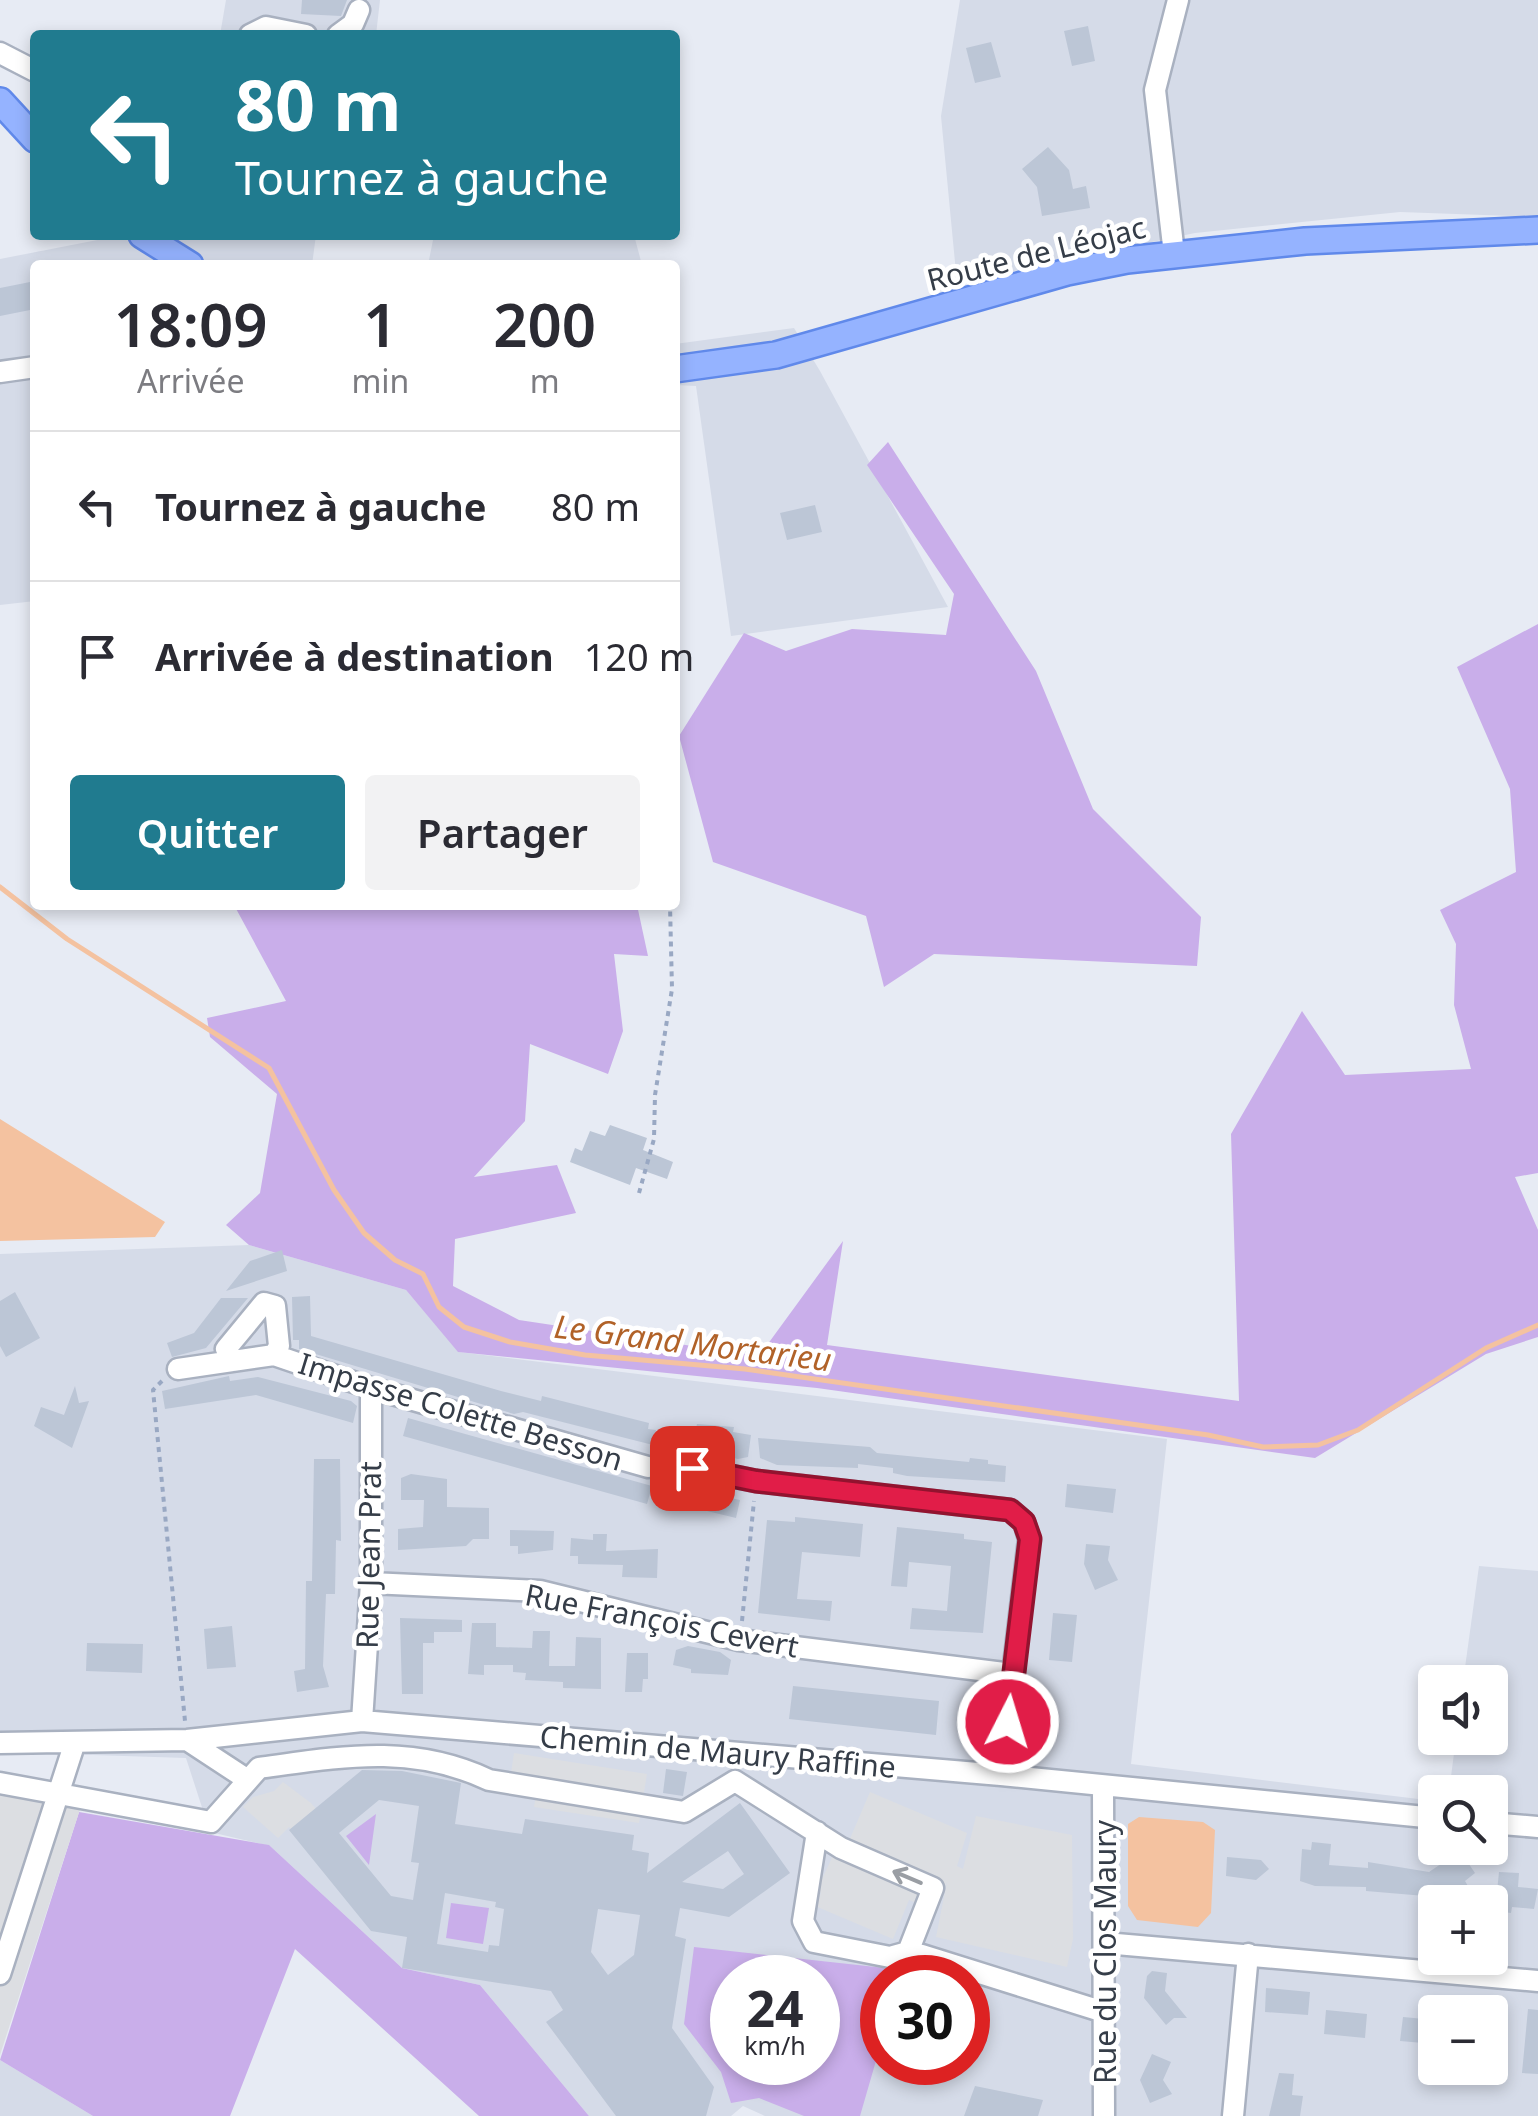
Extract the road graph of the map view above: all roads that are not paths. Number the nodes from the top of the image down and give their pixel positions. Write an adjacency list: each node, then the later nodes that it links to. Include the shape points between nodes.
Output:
1 (1178, 0): 10 (street, via 1156,90)
2 (359, 10): 3 (street)
3 (345, 30)
4 (0, 53): 5 (street)
5 (30, 68)
6 (0, 101): 7 (main road)
7 (30, 134)
8 (1538, 230): 10 (main road, Route de Léojac)
9 (150, 240): 11 (main road)
10 (1174, 254): 13 (main road, Route de Léojac, via 1067,272 776,356)
11 (182, 260)
12 (30, 368): 14 (street)
13 (680, 368)
14 (0, 372)
15 (274, 1355): 16 (street, Impasse Colette Besson); 16 (street, Impasse Colette Besson, via 274,1306 264,1304 226,1349); 18 (street, Impasse Colette Besson)
16 (233, 1361): 17 (street, Impasse Colette Besson)
17 (178, 1369)
18 (371, 1388): 19 (street, Impasse Colette Besson); 21 (street, Rue Jean Prat)
19 (648, 1467)
20 (692, 1468): 22 (street, via 1010,1510 1030,1539)
21 (370, 1583): 22 (street, Rue François Cevert, via 540,1591 740,1640); 23 (street, Rue Jean Prat)
22 (1012, 1674): 27 (street)
23 (362, 1721): 24 (street, Chemin de Maury Raffine); 27 (street, Chemin de Maury Raffine)
24 (187, 1740): 25 (street, Chemin de Maury Raffine); 28 (street)
25 (75, 1742): 26 (street, Chemin de Maury Raffine); 31 (street)
26 (0, 1743)
27 (1002, 1775): 30 (street, Chemin de Maury Raffine)
28 (248, 1780): 31 (street, via 211,1822); 35 (street, via 258,1768 375,1752 459,1766 489,1780 684,1812 735,1780)
29 (0, 1783): 31 (street)
30 (1104, 1788): 32 (street, Chemin de Maury Raffine); 36 (street, Rue du Clos Maury)
31 (58, 1792): 39 (street)
32 (1418, 1816)
33 (1508, 1824): 34 (street)
34 (1538, 1827)
35 (817, 1832): 37 (street, one-way to 35, via 933,1888); 37 (street, via 803,1921 814,1942 890,1957)
36 (1104, 1943): 38 (street); 41 (street, Rue du Clos Maury)
37 (908, 1952): 41 (street)
38 (1248, 1954): 40 (street); 43 (street)
39 (0, 1974)
40 (1538, 1981)
41 (1104, 2012): 42 (street, Rue du Clos Maury)
42 (1104, 2116)
43 (1233, 2116)

